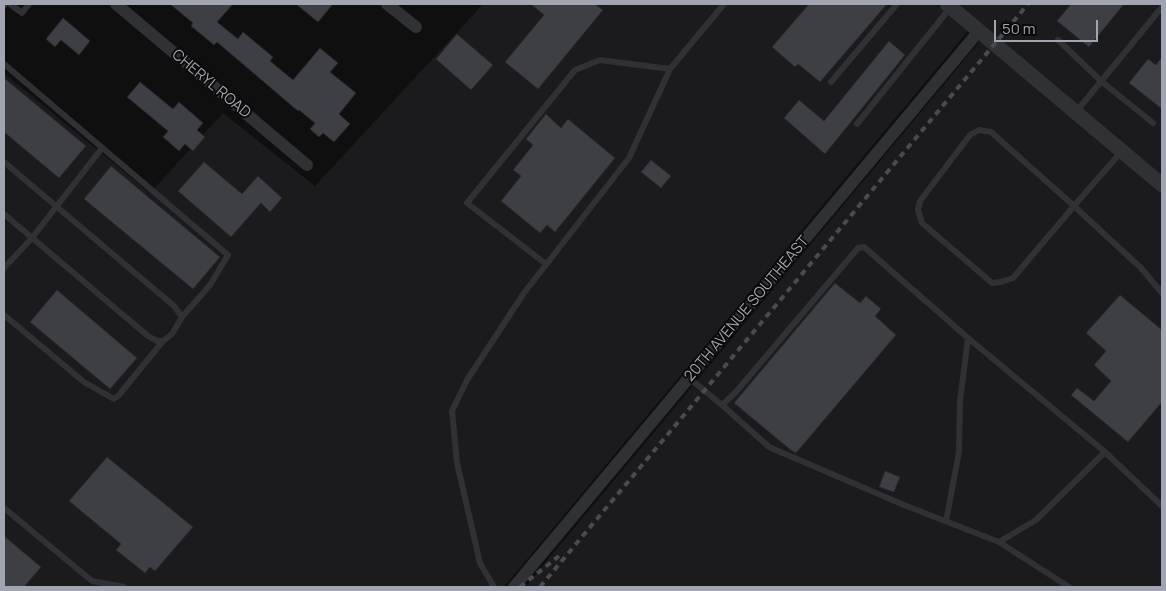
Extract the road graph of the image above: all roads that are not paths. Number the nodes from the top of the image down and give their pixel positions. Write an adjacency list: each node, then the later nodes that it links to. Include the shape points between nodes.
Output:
1 (10, 4): 2 (lane, via 22,13)
2 (29, 4)
3 (116, 4): 22 (street, CHERYL ROAD)
4 (387, 4): 9 (street)
5 (724, 4): 13 (lane)
6 (897, 4): 15 (lane)
7 (949, 5): 10 (street); 18 (lane)
8 (1162, 7): 14 (lane)
9 (416, 28)
10 (979, 31): 16 (street); 35 (street, 20TH AVENUE SOUTHEAST)
11 (1058, 40): 14 (lane)
12 (4, 64): 19 (lane)
13 (670, 69): 28 (lane, via 629,158); 28 (lane, via 600,60 575,70 468,203)
14 (1101, 81): 16 (lane); 17 (lane)
15 (831, 82)
16 (1076, 112): 20 (street)
17 (1153, 123)
18 (857, 124)
19 (102, 148): 25 (lane); 32 (lane, via 228,255 210,285)
20 (1122, 151): 23 (street); 24 (lane)
21 (4, 162): 25 (lane)
22 (307, 165)
23 (1161, 183)
24 (1074, 206): 24 (lane, via 991,132 979,130 970,135 920,201 918,210 922,223 992,283 1013,278); 30 (lane, via 1141,268)
25 (56, 207): 27 (lane); 32 (lane, via 174,306)
26 (4, 214): 27 (lane)
27 (32, 238): 29 (lane); 34 (lane, via 148,336)
28 (546, 264): 43 (lane, via 467,380 452,411 457,463 480,563)
29 (4, 268)
30 (1162, 293)
31 (4, 315): 34 (lane, via 84,382 114,399)
32 (182, 317): 34 (lane, via 172,334)
33 (968, 338): 36 (lane, via 864,247 858,248); 37 (lane); 40 (lane, via 960,401 959,452)
34 (163, 341)
35 (689, 378): 36 (lane); 44 (street, 20TH AVENUE SOUTHEAST)
36 (722, 405): 40 (lane, via 769,447)
37 (1105, 452): 38 (lane); 41 (lane, via 1036,520)
38 (1162, 506)
39 (4, 508): 42 (lane, via 92,581)
40 (946, 521): 41 (lane)
41 (999, 542): 45 (lane)
42 (124, 587)
43 (494, 587)
44 (514, 587)
45 (1069, 587)

